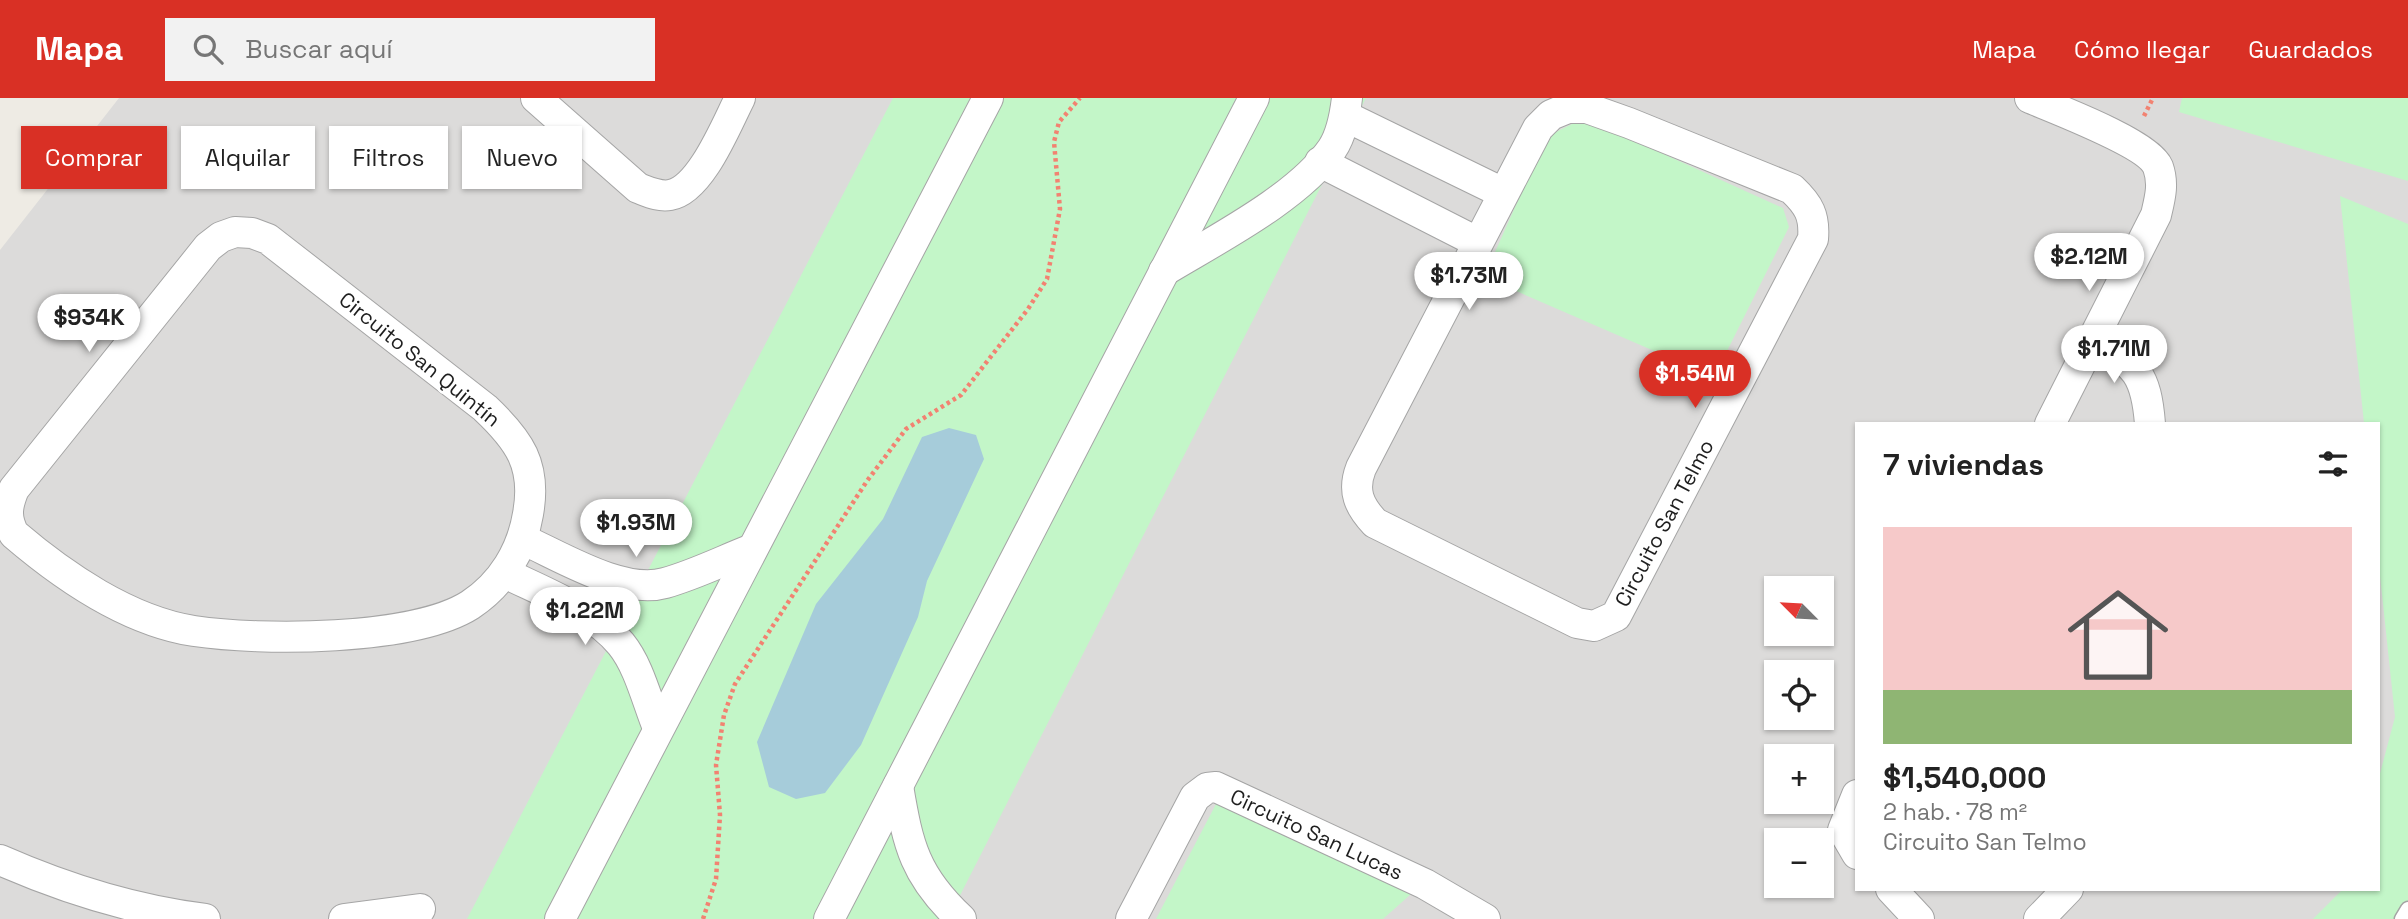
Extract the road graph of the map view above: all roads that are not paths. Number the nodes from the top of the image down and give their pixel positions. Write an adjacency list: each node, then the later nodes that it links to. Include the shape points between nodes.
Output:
1 (536, 98): 2 (street, via 638,188 674,195 702,170)
2 (740, 98)
3 (988, 98): 15 (street)
4 (1254, 98): 10 (street)
5 (2030, 98): 11 (street, via 2121,139 2157,164 2162,187 2156,215)
6 (1346, 107): 7 (street, via 1332,149); 8 (street)
7 (1320, 162): 9 (street); 10 (street, via 1246,223)
8 (1503, 193): 9 (street, Circuito San Telmo); 9 (street, Circuito San Telmo, via 1538,128 1551,115 1568,108 1587,108 1791,190 1807,202 1814,220 1814,239 1616,616 1606,623 1577,622 1375,523 1357,496 1361,468)
9 (1476, 242)
10 (1164, 271): 18 (street)
11 (2095, 339): 12 (street); 13 (street, via 2132,365 2148,397)
12 (2051, 422)
13 (2150, 422)
14 (524, 540): 15 (street, via 612,579 637,585 663,584); 16 (street, Circuito San Quintín); 16 (street, Circuito San Quintín, via 531,498 527,466 515,436 268,239 252,233 235,232 208,247 14,489 7,507 7,522 14,534 89,588 140,615 192,631 334,636 421,623 469,605)
15 (750, 550): 17 (street)
16 (505, 573): 17 (street, via 567,604 621,644)
17 (658, 728): 28 (street)
18 (898, 786): 29 (street); 30 (street, via 908,844 934,894)
19 (1855, 800): 20 (street, via 1843,830)
20 (1855, 851)
21 (0, 860): 26 (street, via 58,885 157,913)
22 (1893, 891): 33 (street)
23 (2066, 891): 34 (street)
24 (420, 909): 27 (street)
25 (2408, 909): 35 (lane)
26 (205, 919)
27 (344, 919)
28 (559, 919)
29 (829, 919)
30 (961, 919)
31 (1130, 919): 32 (street, Circuito San Lucas, via 1195,797 1216,788 1425,884)
32 (1485, 919)
33 (1919, 919)
34 (2039, 919)
35 (2402, 919)

